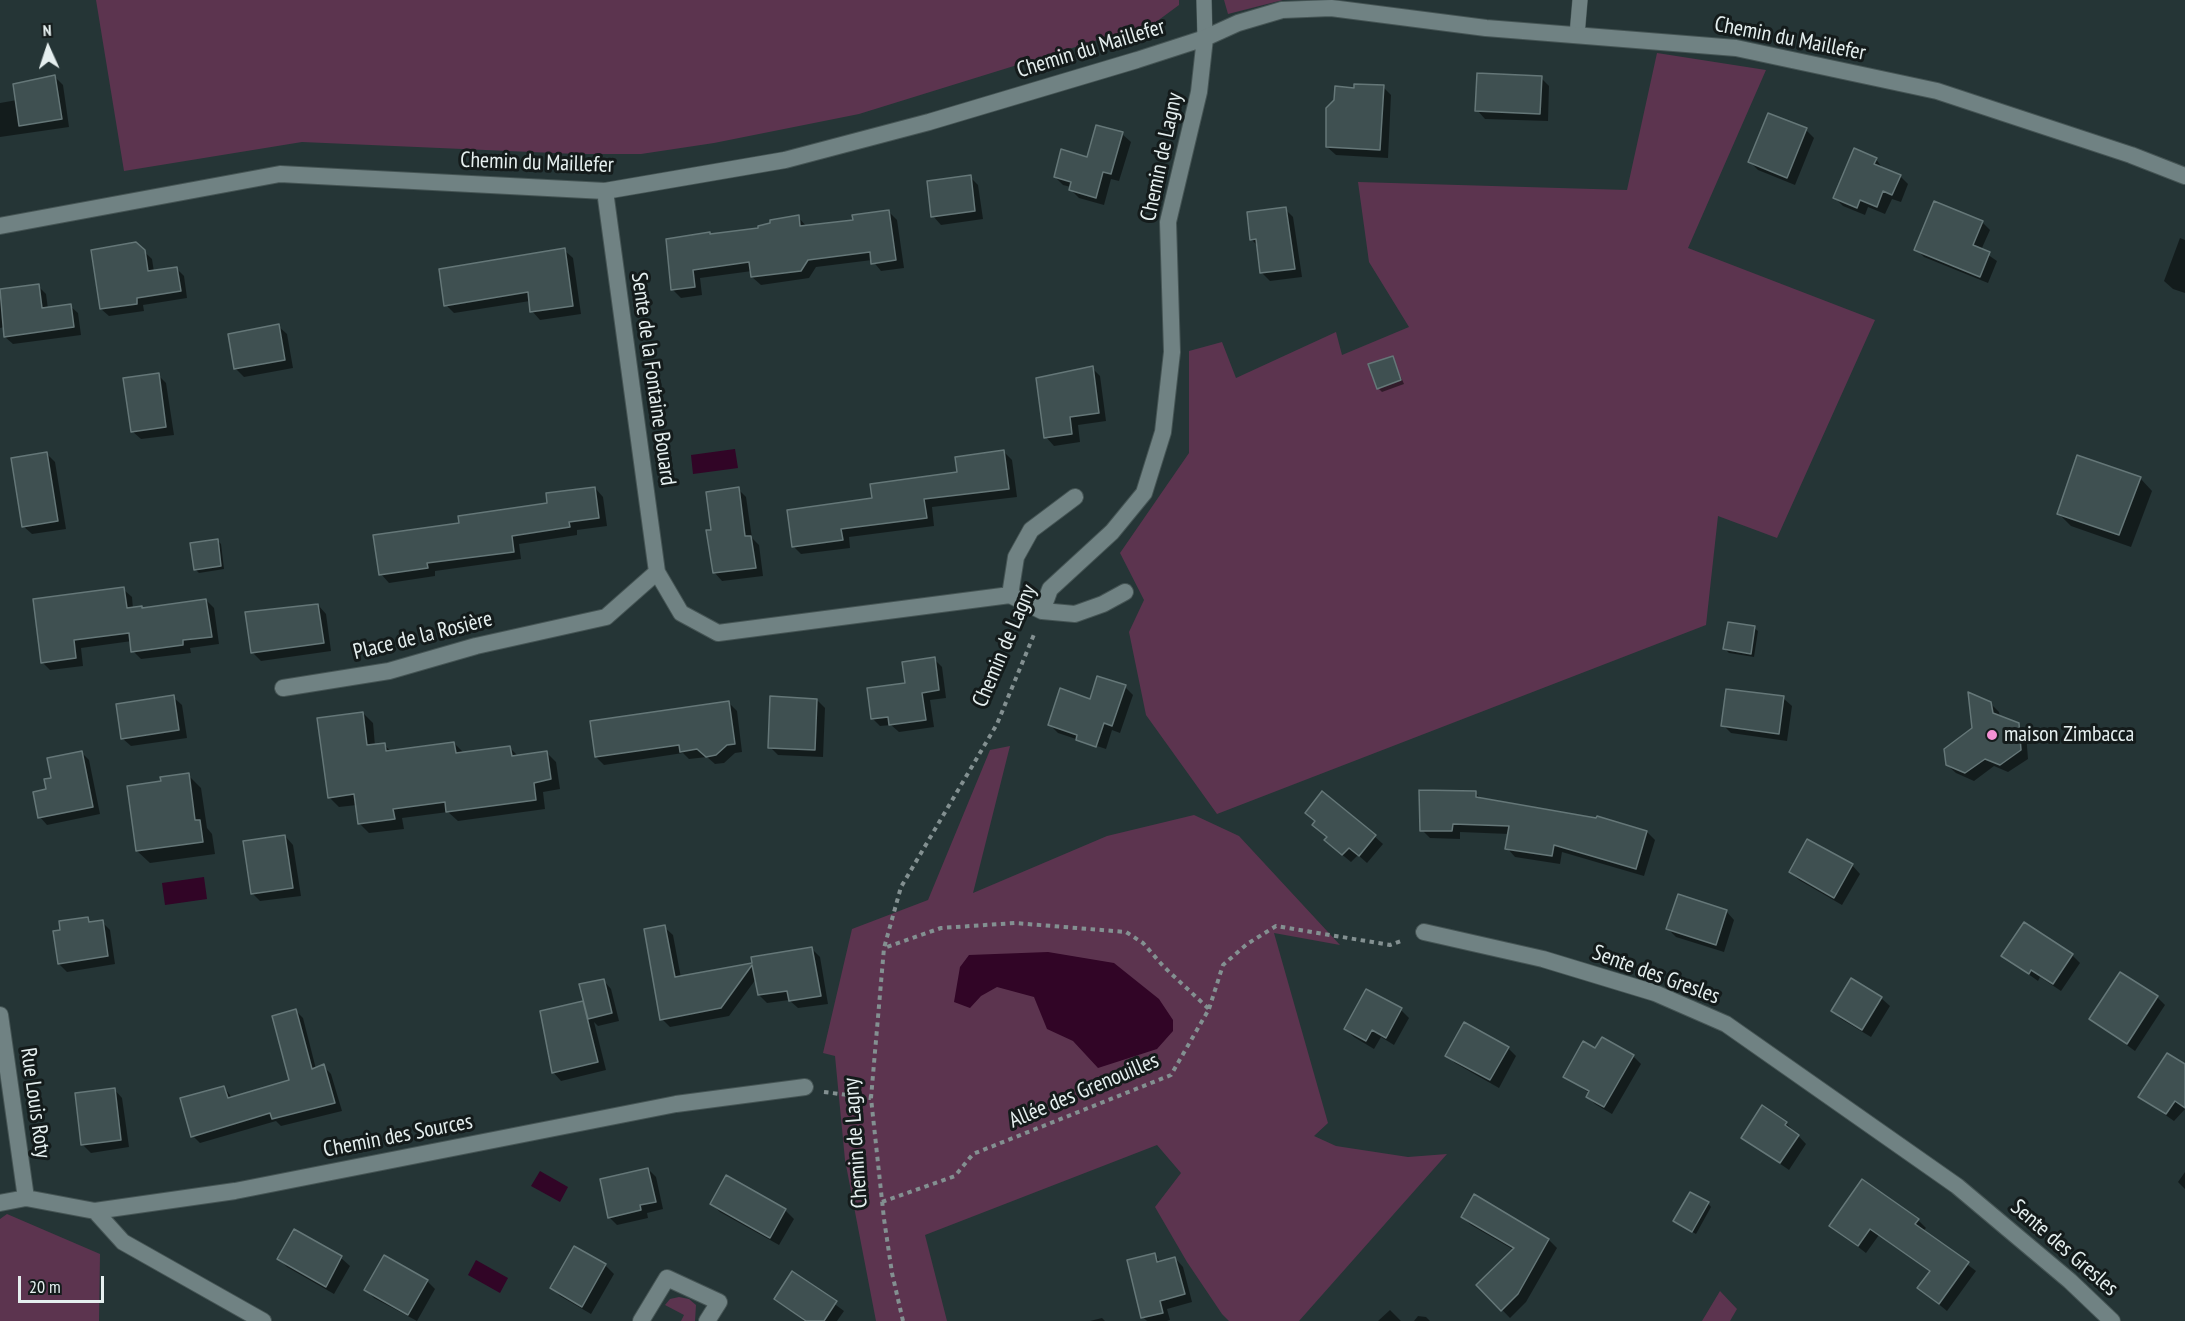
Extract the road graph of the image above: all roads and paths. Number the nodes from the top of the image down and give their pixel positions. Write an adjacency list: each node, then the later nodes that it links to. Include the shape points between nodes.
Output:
1 (1204, 0): 4 (lane, Chemin de Lagny)
2 (1580, 0): 3 (lane)
3 (1577, 35): 4 (street, Chemin du Maillefer, via 1331,8 1282,10); 5 (street, Chemin du Maillefer, via 1736,48 1937,92)
4 (1205, 38): 6 (street, Chemin du Maillefer, via 929,122 785,159); 12 (street, Chemin de Lagny, via 1199,92 1168,222 1172,352 1163,432 1144,493 1112,532 1050,589)
5 (2185, 176)
6 (605, 191): 7 (street, Chemin du Maillefer, via 280,174); 9 (street, Sente de la Fontaine Bouard)
7 (0, 226)
8 (1075, 497): 11 (street, via 1031,530 1016,557)
9 (657, 572): 11 (street, Sente de la Fontaine Bouard, via 681,613 718,633); 13 (street, Place de la Rosière, via 606,617 476,646 389,671)
10 (1125, 592): 12 (street, via 1076,614)
11 (1010, 595): 12 (street)
12 (1042, 611): 15 (path, Chemin de Lagny, via 997,724 901,887)
13 (283, 688)
14 (1424, 932): 16 (path, via 1390,945 1276,926 1246,944 1223,965); 28 (street, Sente des Gresles, via 1543,959 1643,990 1726,1024 1957,1186)
15 (884, 948): 16 (path, via 941,928 1015,923 1126,932 1143,943); 19 (path, Chemin de Lagny)
16 (1209, 1010): 21 (path, Allée des Grenouilles, via 1171,1075 973,1154 955,1176)
17 (0, 1015): 20 (street, Rue Louis Roty)
18 (805, 1087): 19 (path, via 840,1096); 23 (street, Chemin des Sources, via 675,1104 235,1191)
19 (871, 1098): 21 (path, Chemin de Lagny)
20 (26, 1198): 22 (street, Chemin des Sources); 23 (street, Chemin des Sources)
21 (882, 1202): 27 (path, Chemin de Lagny)
22 (0, 1203)
23 (95, 1211): 24 (street, via 123,1242)
24 (263, 1321)
25 (641, 1321): 26 (street, via 667,1278 718,1302)
26 (707, 1321)
27 (903, 1321)
28 (2112, 1321)

